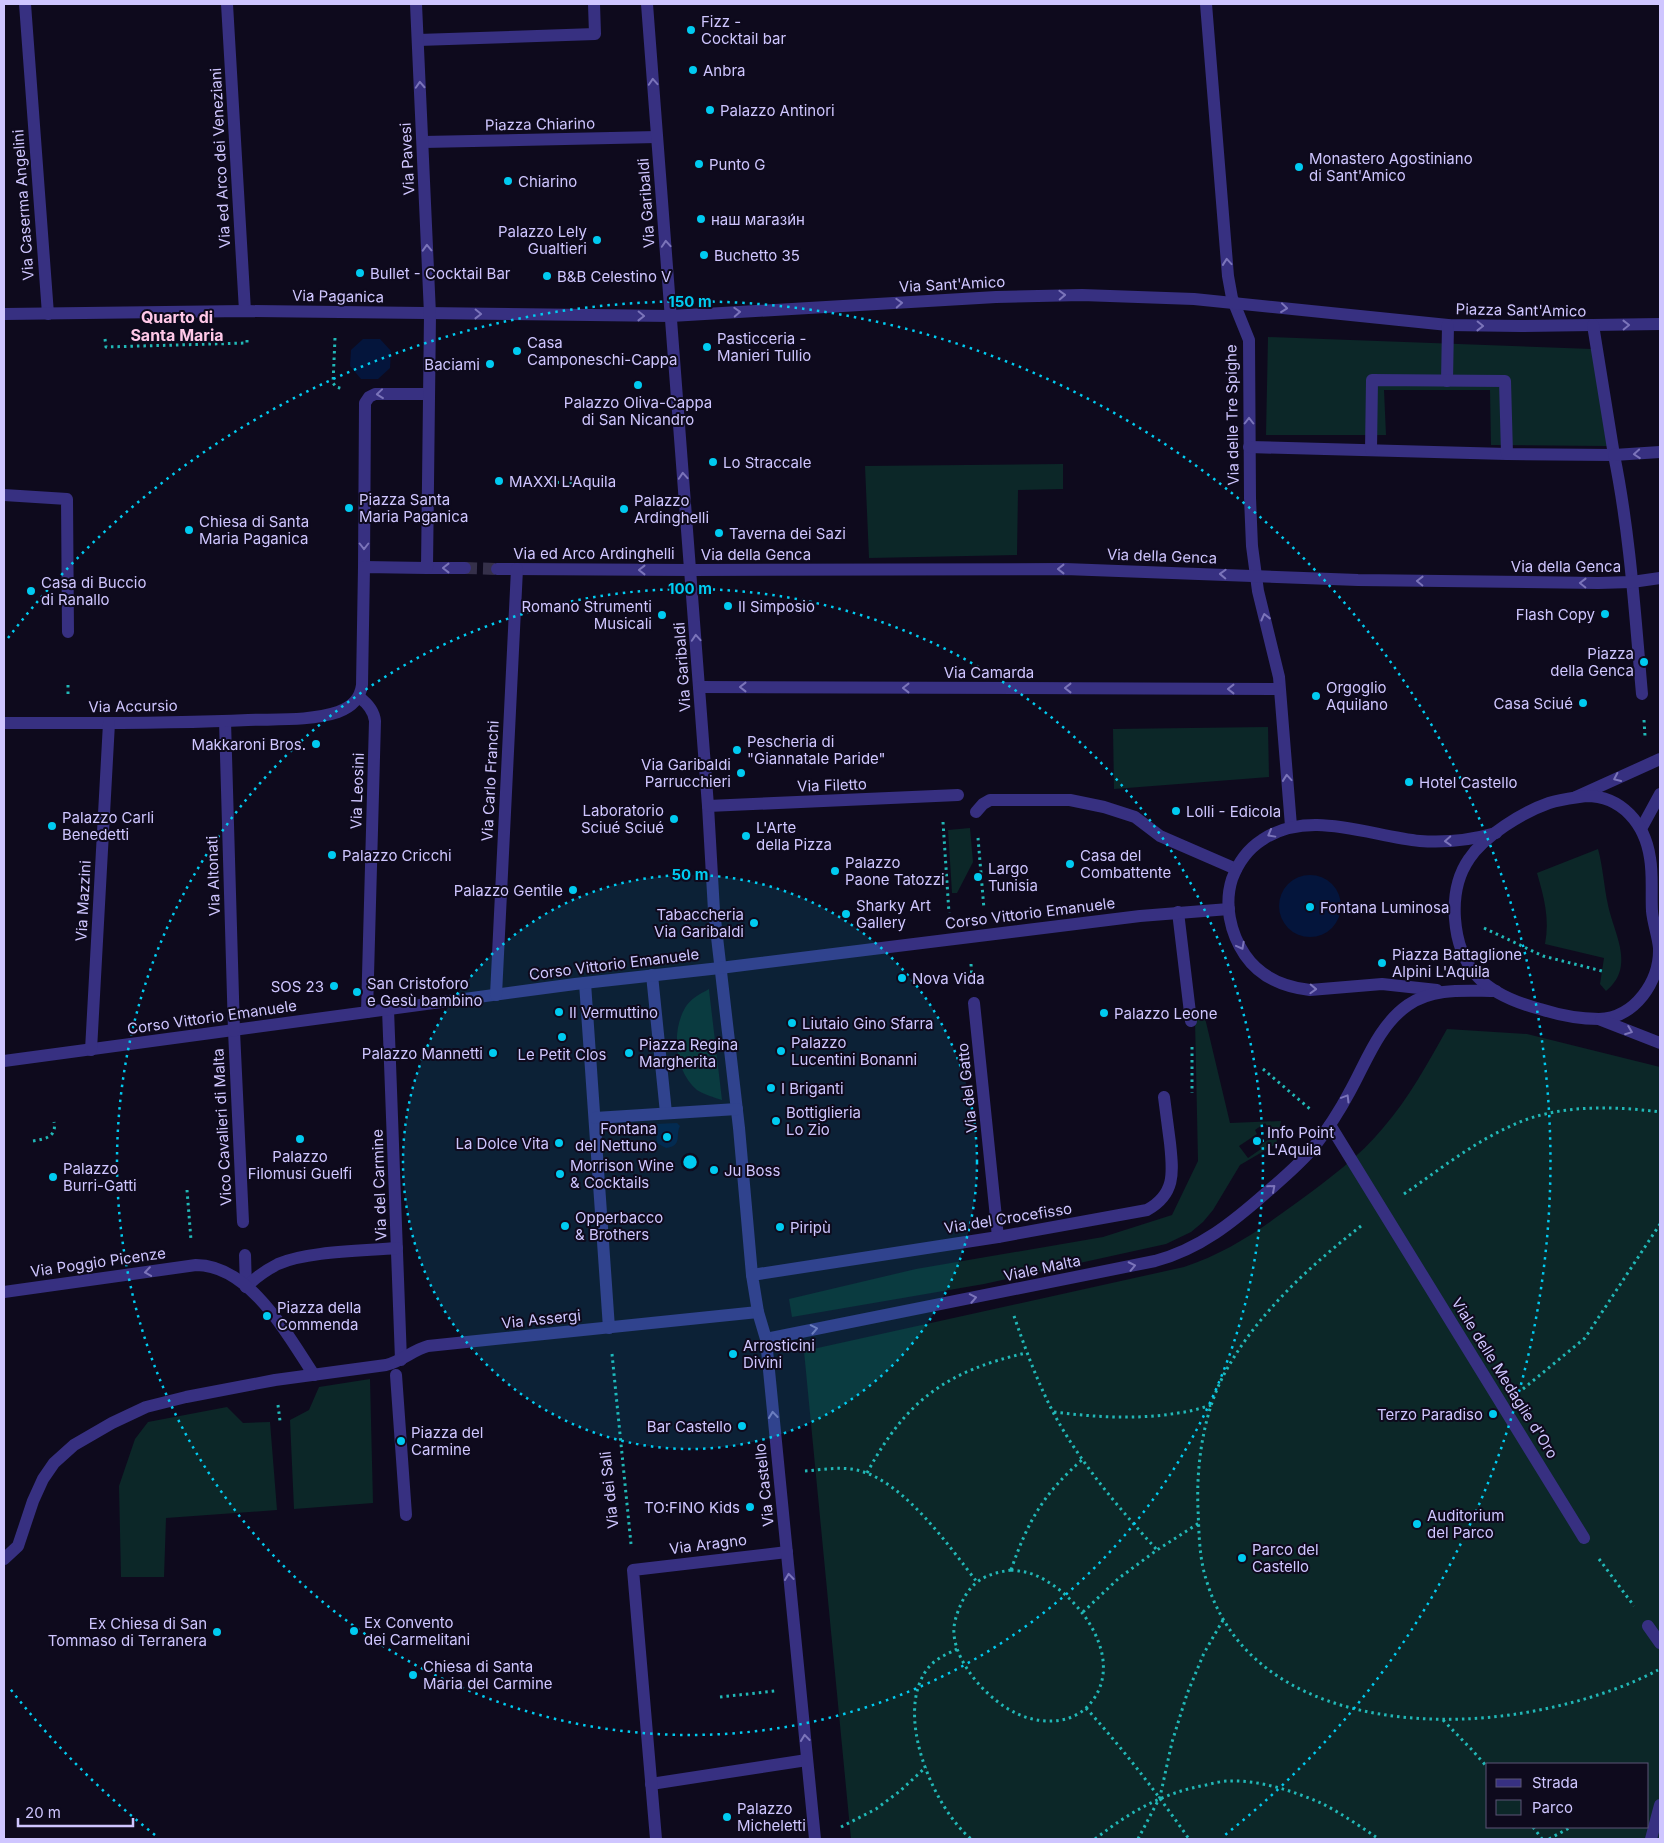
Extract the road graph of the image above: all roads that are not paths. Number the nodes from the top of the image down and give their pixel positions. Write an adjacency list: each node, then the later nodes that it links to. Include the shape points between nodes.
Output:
1 (25, 4): 13 (street, Via Caserma Angelini)
2 (227, 4): 11 (street, Via ed Arco dei Veneziani)
3 (416, 4): 7 (street, Via Pavesi)
4 (594, 4): 7 (street, via 595,34)
5 (648, 4): 8 (street, Via Garibaldi, one-way to 5)
6 (1206, 4): 10 (street, Via delle Tre Spighe, one-way to 6, via 1228,276)
7 (418, 40): 9 (street, Via Pavesi, one-way to 7)
8 (657, 137): 9 (street, Piazza Chiarino); 15 (street, Via Garibaldi, one-way to 8)
9 (422, 142): 14 (street, Via Pavesi, one-way to 9)
10 (1235, 304): 15 (street, Via Sant'Amico, one-way to 10, via 1082,295 1177,298); 17 (street, Piazza Sant'Amico, one-way to 17); 21 (street, Via delle Tre Spighe, one-way to 10, via 1249,340)
11 (245, 311): 13 (street, Via Paganica); 14 (street, Via Paganica)
12 (4, 314): 13 (street, Via Paganica)
13 (48, 314)
14 (430, 314): 15 (street, Via Paganica, one-way to 15); 20 (street)
15 (671, 316): 32 (street, Via Garibaldi, one-way to 15)
16 (1660, 324): 18 (street, one-way to 16)
17 (1448, 325): 18 (street, Piazza Sant'Amico, one-way to 18); 19 (street)
18 (1593, 325): 25 (street, Piazza Sant'Amico)
19 (1447, 381): 22 (street, via 1372,380); 24 (street, via 1505,381)
20 (429, 394): 27 (street, one-way to 27, via 375,394 369,397 365,406); 28 (street)
21 (1249, 447): 22 (street); 33 (street, Via delle Tre Spighe, via 1251,532)
22 (1371, 450): 24 (street)
23 (1660, 452): 25 (street, one-way to 25)
24 (1507, 454): 25 (street)
25 (1614, 455): 35 (street, Piazza Sant'Amico)
26 (4, 495): 36 (street, via 67,499)
27 (364, 567): 28 (street); 40 (street, via 362,685)
28 (427, 568): 29 (street, one-way to 28)
29 (465, 568)
30 (497, 569): 31 (street, Via ed Arco Ardinghelli)
31 (516, 569): 32 (street, Via ed Arco Ardinghelli, one-way to 31); 64 (street, Via Carlo Franchi)
32 (691, 570): 33 (street, Via della Genca, one-way to 32, via 1065,569); 37 (street, Via Garibaldi, one-way to 32)
33 (1256, 575): 35 (street, Via della Genca, one-way to 33, via 1358,580); 38 (street, Via delle Tre Spighe, one-way to 33)
34 (1660, 578): 35 (street)
35 (1632, 582): 39 (street)
36 (68, 632)
37 (699, 687): 38 (street, Via Camarda, one-way to 37); 48 (street, Via Garibaldi)
38 (1279, 689): 50 (street, Via delle Tre Spighe, one-way to 38)
39 (1642, 694)
40 (359, 697): 41 (street, Via Accursio, via 348,707 331,714); 67 (street, Via Leosini, via 375,715)
41 (225, 721): 43 (street, Via Accursio); 70 (street, Via Altonati)
42 (4, 723): 43 (street, Via Accursio)
43 (109, 723): 72 (street, Via Mazzini)
44 (1660, 759): 47 (street, one-way to 47)
45 (1660, 794): 51 (street)
46 (958, 795): 48 (street, Via Filetto)
47 (1574, 798): 51 (street, via 1596,796 1616,803); 52 (street, via 1538,807)
48 (708, 806): 59 (street, Via Garibaldi)
49 (976, 812): 54 (street, via 990,800 1080,801 1138,818 1163,838)
50 (1291, 826): 52 (street, one-way to 50, via 1468,840 1433,842 1333,826); 54 (street, one-way to 54, via 1260,841)
51 (1641, 829): 53 (street)
52 (1496, 833): 63 (street, via 1482,843 1468,860 1458,885 1455,914 1464,956 1478,977)
53 (1656, 861): 56 (street)
54 (1236, 869): 55 (street)
55 (1228, 909): 57 (street, Corso Vittorio Emanuele); 62 (street, one-way to 62, via 1233,929 1250,961 1267,976 1287,986 1320,990 1382,984)
56 (1656, 909): 58 (street)
57 (1178, 912): 59 (street, Corso Vittorio Emanuele); 69 (street)
58 (1659, 957): 68 (street, via 1655,974 1636,1003 1614,1017)
59 (720, 968): 60 (street, Corso Vittorio Emanuele); 75 (street)
60 (652, 975): 61 (street, Corso Vittorio Emanuele); 76 (street)
61 (585, 983): 64 (street, Corso Vittorio Emanuele); 77 (street)
62 (1444, 991): 63 (street); 78 (street, one-way to 62, via 1390,1022 1416,1000)
63 (1496, 991): 68 (street, via 1522,1004 1554,1014)
64 (496, 994): 66 (street, Corso Vittorio Emanuele)
65 (974, 1004): 80 (street, Via del Gatto)
66 (388, 1009): 67 (street, Corso Vittorio Emanuele); 81 (street, Via del Carmine)
67 (367, 1012): 70 (street, Corso Vittorio Emanuele)
68 (1598, 1019): 71 (street, one-way to 71)
69 (1191, 1021)
70 (234, 1030): 72 (street, Corso Vittorio Emanuele); 79 (street, Vico Cavalieri di Malta)
71 (1660, 1043)
72 (91, 1050): 73 (street, Corso Vittorio Emanuele)
73 (4, 1062)
74 (1164, 1097): 80 (street, Via del Crocefisso, via 1172,1172 1168,1190 1154,1206 1138,1213)
75 (737, 1109): 76 (street); 83 (street, Via Castello)
76 (666, 1114): 77 (street)
77 (595, 1118): 87 (street)
78 (1330, 1125): 88 (street, Viale Malta, one-way to 78, via 1155,1261 1188,1250 1242,1214 1296,1166); 93 (street, Viale delle Medaglie d'Oro)
79 (243, 1222)
80 (998, 1237): 83 (street, Via del Crocefisso)
81 (397, 1248): 84 (street, via 291,1259 268,1269); 89 (street, Via del Carmine)
82 (245, 1255): 84 (street)
83 (752, 1275): 86 (street, Via Castello)
84 (246, 1287): 85 (street, Via Poggio Picenze, one-way to 85, via 218,1269 196,1265); 90 (street, via 268,1308)
85 (4, 1292)
86 (758, 1312): 87 (street, Via Assergi); 88 (street, Via Castello)
87 (609, 1328): 89 (street, Via Assergi, via 428,1346)
88 (766, 1338): 94 (street, Via Castello, one-way to 88)
89 (401, 1360): 90 (street, Via Assergi)
90 (314, 1375): 95 (street, via 216,1391 146,1407 74,1445 61,1455 44,1478 18,1546)
91 (396, 1375): 92 (street)
92 (406, 1515)
93 (1584, 1538)
94 (787, 1552): 98 (street, Via Castello, one-way to 94); 99 (street, Via Aragno, via 633,1570)
95 (4, 1559)
96 (1648, 1626): 97 (street)
97 (1660, 1643)
98 (808, 1760): 99 (street); 102 (street, Via Castello)
99 (651, 1784): 101 (street)
100 (1660, 1805): 103 (street)
101 (656, 1839)
102 (816, 1839)
103 (1651, 1839)

